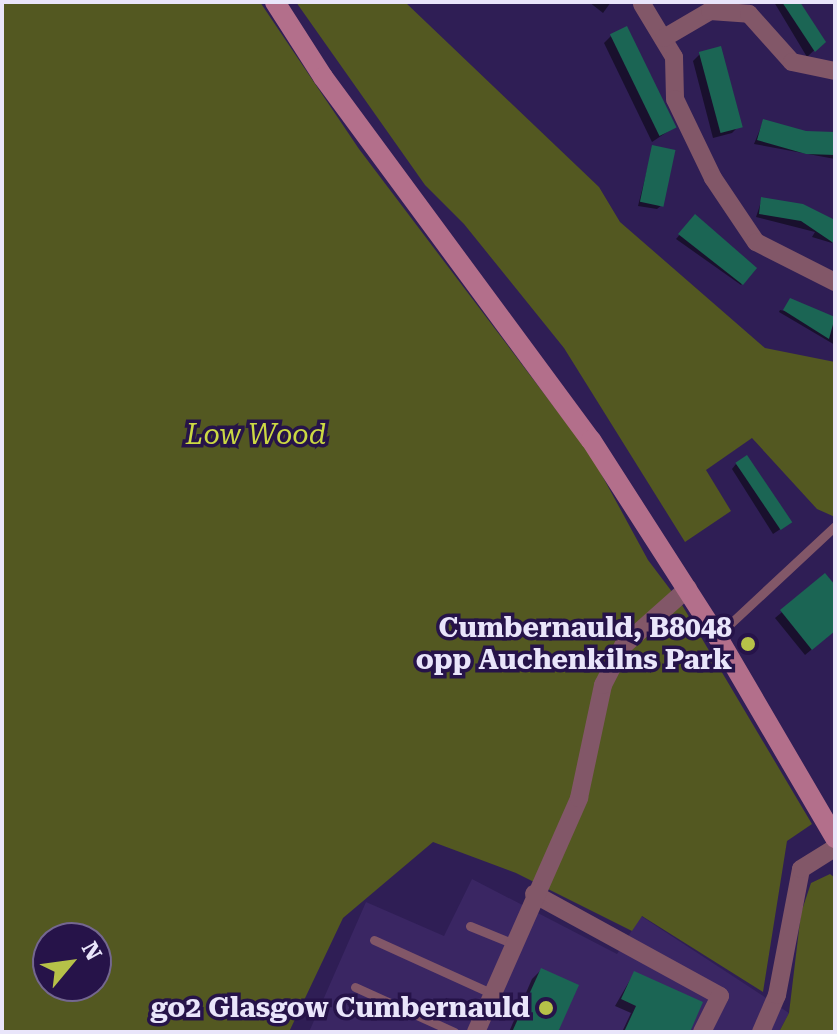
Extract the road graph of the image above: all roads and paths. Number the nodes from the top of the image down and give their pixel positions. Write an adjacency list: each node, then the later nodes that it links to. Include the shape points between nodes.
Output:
1 (275, 2): 7 (main road, via 360,128 432,217 591,440)
2 (642, 4): 3 (street)
3 (664, 38): 4 (street, via 710,11 749,14 792,62); 5 (street, via 674,57 675,99 713,178 756,242)
4 (835, 71)
5 (835, 281)
6 (835, 526): 8 (lane)
7 (688, 588): 8 (main road); 11 (street, via 623,646 603,685 579,798)
8 (717, 636): 9 (main road)
9 (835, 838)
10 (835, 848): 20 (street, via 801,869 777,995)
11 (534, 894): 14 (street); 19 (street, via 720,996)
12 (470, 926): 14 (lane)
13 (374, 940): 16 (lane)
14 (514, 944): 16 (street)
15 (355, 987): 17 (lane)
16 (493, 994): 18 (street)
17 (454, 1032)
18 (476, 1032)
19 (702, 1032)
20 (761, 1032)

